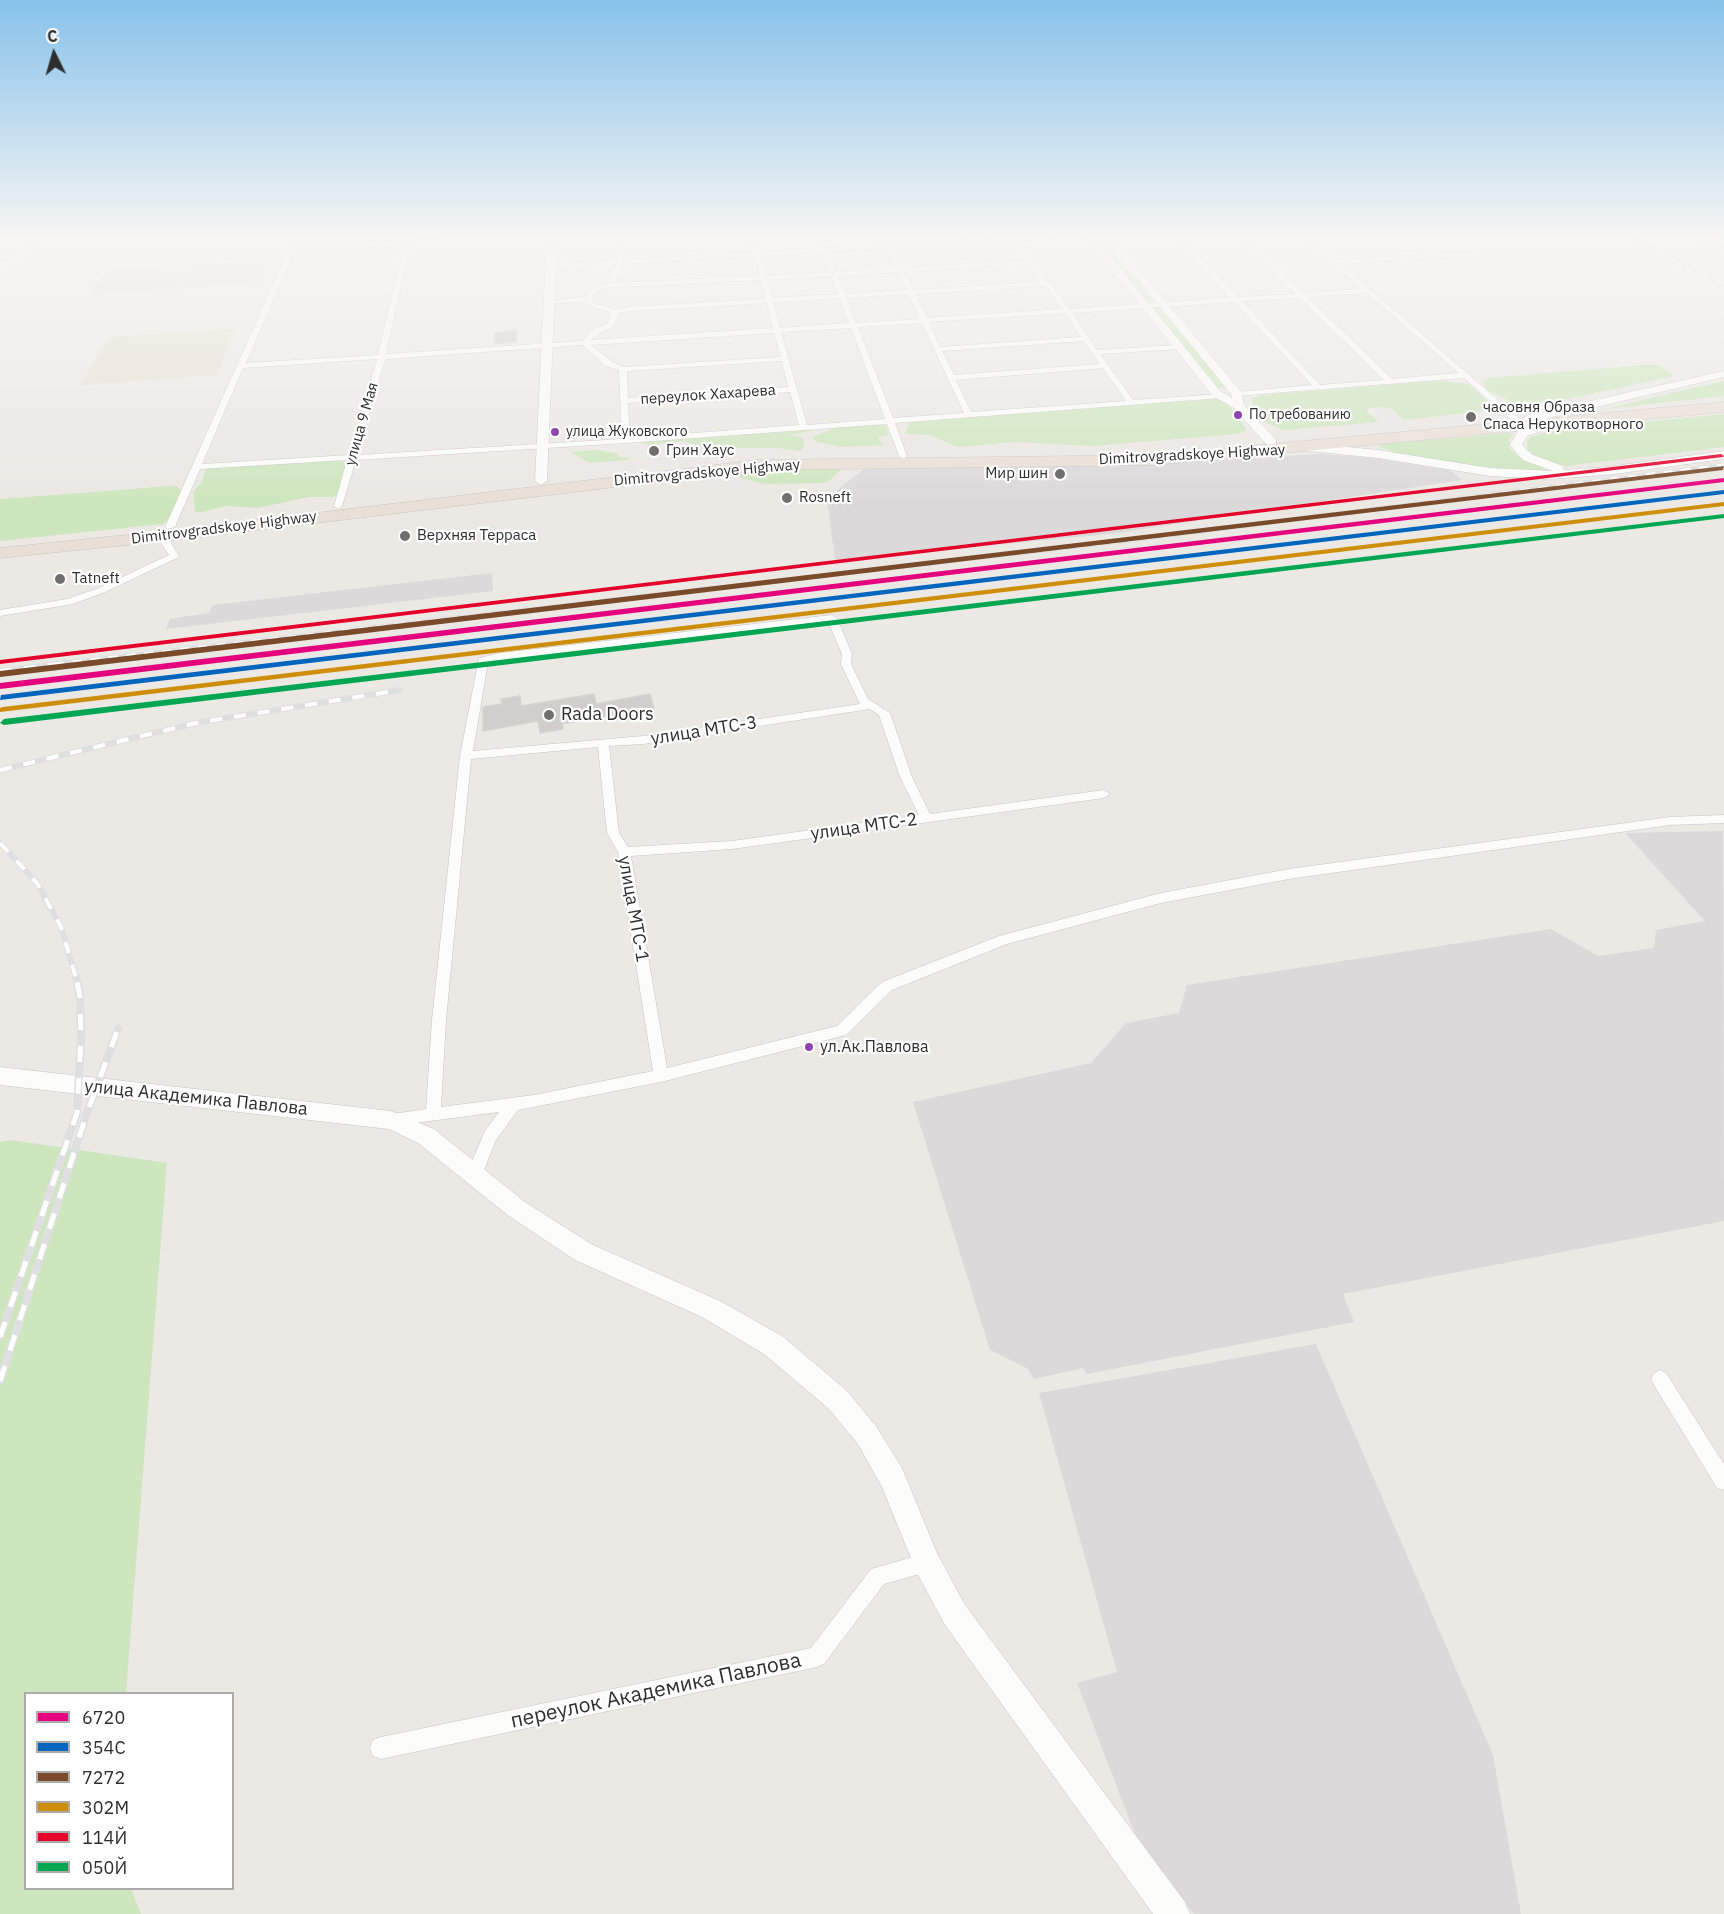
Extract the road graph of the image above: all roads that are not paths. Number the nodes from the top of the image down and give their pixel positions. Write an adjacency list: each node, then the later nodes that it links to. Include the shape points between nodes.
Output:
1 (259, 324): 24 (street)
2 (388, 324): 22 (street, улица 9 Мая)
3 (548, 324): 18 (main road)
4 (609, 324): 17 (street)
5 (776, 324): 15 (street)
6 (861, 324): 14 (street)
7 (925, 324): 20 (street)
8 (1075, 324): 16 (street)
9 (1161, 324): 19 (main road)
10 (1177, 324): 34 (main road)
11 (1260, 324): 31 (street)
12 (1331, 324): 30 (street)
13 (1407, 324): 28 (street)
14 (851, 325): 15 (street); 41 (street)
15 (777, 330): 17 (street); 23 (street)
16 (1085, 339): 20 (street); 21 (street)
17 (584, 343): 18 (street); 26 (street, via 609,364)
18 (547, 346): 22 (street); 45 (main road)
19 (1178, 346): 21 (street); 33 (main road)
20 (937, 349): 29 (street)
21 (1094, 352): 25 (street)
22 (381, 355): 24 (street); 50 (street, улица 9 Мая)
23 (785, 359): 26 (street); 32 (street)
24 (240, 366): 51 (street)
25 (1104, 366): 29 (street); 37 (street)
26 (623, 369): 36 (street)
27 (1724, 374): 40 (main road)
28 (1467, 375): 30 (street); 40 (street)
29 (951, 378): 39 (street)
30 (1391, 382): 31 (street)
31 (1319, 388): 34 (street)
32 (792, 389): 36 (street, переулок Хахарева); 43 (street)
33 (1221, 396): 34 (main road); 37 (street)
34 (1237, 400): 46 (main road)
35 (1724, 400): 40 (highway)
36 (624, 401): 44 (street)
37 (1131, 403): 39 (street)
38 (1724, 407): 42 (highway)
39 (969, 416): 41 (street)
40 (1523, 421): 42 (highway); 46 (highway, Dimitrovgradskoye Highway); 47 (highway, Dimitrovgradskoye Highway)
41 (890, 423): 43 (street); 49 (street)
42 (1552, 423): 52 (main road, via 1520,436 1516,445 1520,452 1554,468)
43 (803, 427): 44 (street)
44 (626, 441): 45 (street)
45 (543, 445): 50 (street); 53 (main road)
46 (1275, 446): 47 (highway, Dimitrovgradskoye Highway); 49 (highway, Dimitrovgradskoye Highway, via 1115,454); 53 (highway, Dimitrovgradskoye Highway, via 1153,460 757,465)
47 (1308, 447): 52 (main road, via 1509,474)
48 (1724, 455): 52 (main road)
49 (903, 456): 53 (highway, Dimitrovgradskoye Highway, via 766,457)
50 (352, 459): 51 (street); 54 (street, улица 9 Мая)
51 (198, 466): 55 (street)
52 (1607, 471)
53 (541, 486): 54 (highway, Dimitrovgradskoye Highway); 55 (highway, Dimitrovgradskoye Highway)
54 (338, 506): 55 (highway, Dimitrovgradskoye Highway)
55 (168, 535): 56 (highway, Dimitrovgradskoye Highway); 57 (highway, Dimitrovgradskoye Highway); 58 (street, via 174,556 102,590 69,602)
56 (0, 545)
57 (0, 553)
58 (0, 613)
59 (870, 706): 60 (street, улица МТС-3); 61 (street, via 863,701 846,664 848,654 832,618 500,656 483,660); 63 (street, via 884,713 906,777)
60 (603, 743): 61 (street, улица МТС-3); 65 (street, улица МТС-1, via 613,833)
61 (466, 756): 69 (street)
62 (1104, 794): 63 (street, улица МТС-2)
63 (927, 819): 65 (street, улица МТС-2, via 732,845)
64 (1724, 819): 67 (street, via 1670,821 1466,848 1161,898 1004,940 887,986 842,1031)
65 (624, 852): 67 (street, улица МТС-1)
66 (0, 1076): 70 (main road, улица Академика Павлова)
67 (661, 1076): 68 (street)
68 (513, 1104): 69 (street); 71 (street, via 490,1136)
69 (433, 1114): 70 (street)
70 (391, 1120): 71 (main road, улица Академика Павлова, via 426,1136)
71 (474, 1175): 74 (main road, улица Академика Павлова, via 583,1252 711,1309 765,1340 837,1399 867,1435 892,1478)
72 (1660, 1379): 73 (street)
73 (1724, 1481)
74 (927, 1563): 75 (street, переулок Академика Павлова, via 878,1576 817,1657); 76 (main road, улица Академика Павлова, via 955,1614)
75 (381, 1748)
76 (1173, 1914)

